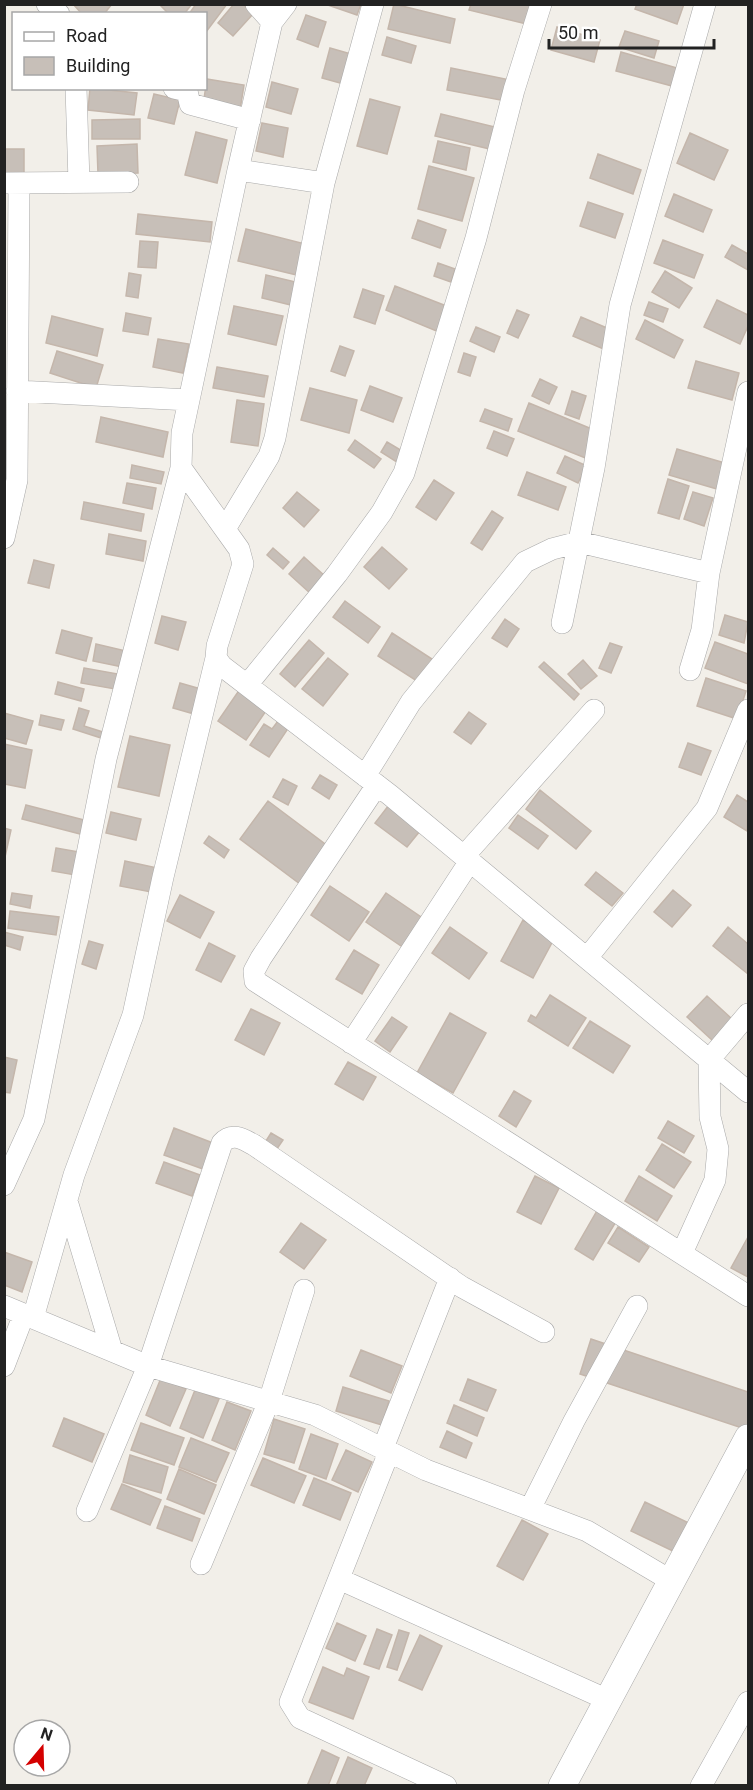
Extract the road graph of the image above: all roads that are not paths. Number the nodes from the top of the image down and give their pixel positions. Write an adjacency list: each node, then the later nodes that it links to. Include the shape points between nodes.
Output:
1 (256, 4): 6 (street)
2 (286, 4): 6 (street)
3 (373, 4): 14 (street)
4 (541, 4): 26 (street, via 476,238 404,473 382,512 337,574)
5 (705, 4): 21 (street, via 620,304)
6 (272, 22): 9 (street)
7 (76, 90): 11 (street)
8 (183, 90): 9 (street, via 187,91 190,104)
9 (250, 120): 10 (street)
10 (238, 170): 14 (street); 17 (street)
11 (79, 182): 12 (street); 13 (street)
12 (128, 182)
13 (12, 183): 15 (street)
14 (324, 183): 19 (street, via 275,438 269,456)
15 (17, 391): 17 (street); 20 (street, via 17,480)
16 (748, 396): 22 (street)
17 (189, 400): 18 (street)
18 (181, 468): 19 (street); 36 (street, via 106,759 34,1119)
19 (225, 529): 24 (street, via 239,549 243,564)
20 (4, 538)
21 (579, 542): 22 (street); 23 (street); 29 (street, via 525,562 411,702)
22 (709, 573): 25 (street, via 702,630)
23 (561, 623)
24 (216, 658): 26 (street); 37 (street, via 162,877 133,1015)
25 (690, 669)
26 (247, 685): 29 (street)
27 (594, 710): 30 (street)
28 (748, 710): 31 (street, via 707,808)
29 (371, 781): 30 (street); 33 (street, via 254,971 255,981 263,988)
30 (467, 858): 31 (street); 33 (street)
31 (587, 958): 34 (street)
32 (748, 1014): 34 (street)
33 (351, 1043): 38 (street)
34 (710, 1059): 35 (street); 38 (street, via 710,1117 718,1149 715,1180)
35 (748, 1092)
36 (4, 1185)
37 (66, 1200): 43 (street); 45 (street)
38 (682, 1254): 41 (street)
39 (450, 1278): 44 (street); 47 (street, via 254,1145 238,1137 226,1138); 50 (street)
40 (304, 1290): 48 (street)
41 (748, 1296)
42 (637, 1306): 52 (street)
43 (20, 1312): 45 (street); 46 (street)
44 (543, 1332)
45 (112, 1351): 47 (street)
46 (4, 1366)
47 (148, 1366): 48 (street); 53 (street)
48 (269, 1401): 50 (street, via 315,1415); 54 (street)
49 (748, 1437): 51 (street)
50 (386, 1450): 52 (street, via 426,1470); 55 (street)
51 (741, 1470): 56 (street)
52 (530, 1509): 56 (street, via 587,1531)
53 (87, 1511)
54 (201, 1564)
55 (339, 1579): 57 (street); 59 (street, via 290,1702 293,1709 300,1718)
56 (670, 1580): 57 (street)
57 (608, 1700): 60 (street)
58 (748, 1702): 61 (street)
59 (446, 1785)
60 (562, 1785)
61 (701, 1785)

